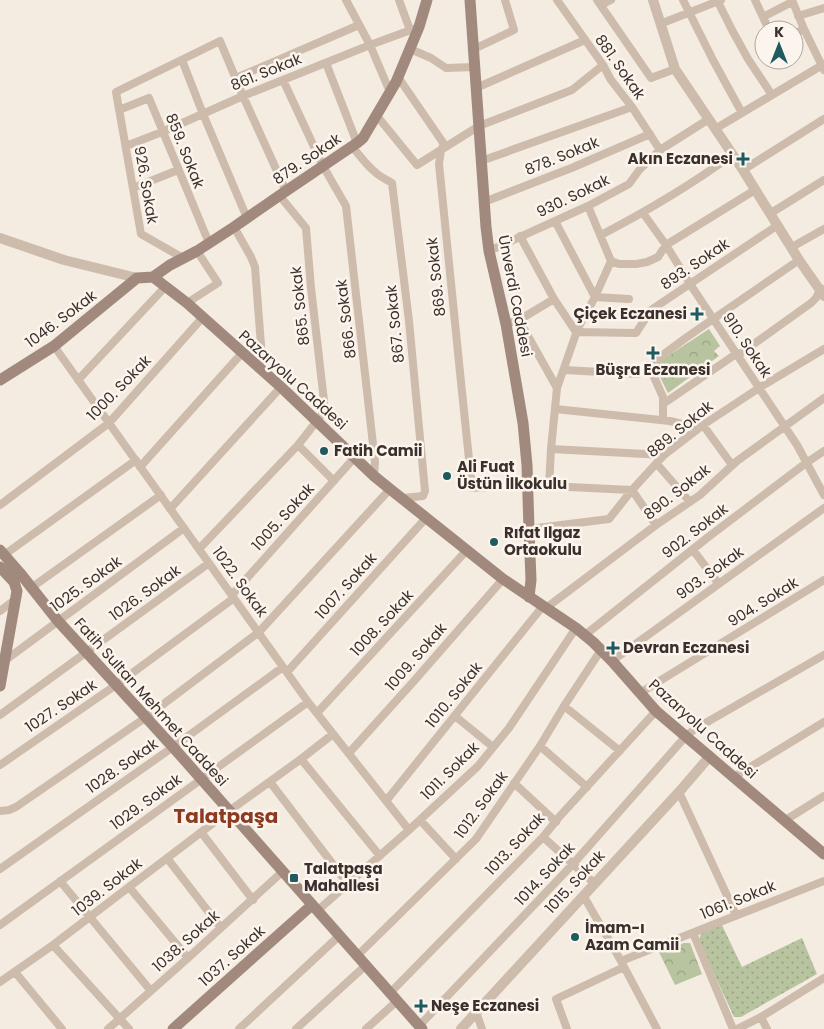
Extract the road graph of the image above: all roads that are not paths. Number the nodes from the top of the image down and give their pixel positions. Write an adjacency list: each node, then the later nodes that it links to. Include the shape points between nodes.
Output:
1 (346, 0): 21 (street)
2 (399, 0): 22 (street)
3 (427, 0): 22 (main road, 879. Sokak)
4 (470, 0): 27 (main road, Ünverdi Caddesi)
5 (505, 0): 27 (street, via 514,30)
6 (557, 0): 24 (street, 881. Sokak)
7 (611, 0): 13 (street)
8 (653, 0): 20 (street)
9 (683, 0): 15 (street)
10 (719, 0): 15 (street); 40 (street, via 732,30)
11 (755, 0): 17 (street)
12 (792, 1): 16 (street); 17 (street)
13 (599, 3): 33 (street, via 651,78)
14 (824, 8): 16 (street)
15 (689, 12): 20 (street); 43 (street)
16 (798, 16): 19 (street)
17 (763, 17): 18 (street)
18 (764, 20)
19 (800, 20)
20 (660, 24): 33 (street)
21 (359, 25): 25 (street); 34 (street)
22 (414, 28): 25 (street, 861. Sokak); 26 (main road, 879. Sokak)
23 (804, 29): 31 (street)
24 (585, 40): 30 (street, 881. Sokak); 37 (street)
25 (370, 45): 29 (street, 861. Sokak); 38 (street)
26 (410, 49): 32 (street, via 446,68); 35 (main road, 879. Sokak)
27 (472, 50): 32 (main road, Ünverdi Caddesi)
28 (182, 60): 34 (street, 865. Sokak, via 220,40); 42 (street, 926. Sokak, via 116,92); 44 (street)
29 (326, 63): 36 (street, 861. Sokak); 52 (street)
30 (603, 65): 41 (street, 881. Sokak); 48 (street, via 572,90)
31 (823, 66): 40 (street)
32 (474, 67): 37 (main road, Ünverdi Caddesi)
33 (676, 69): 46 (street)
34 (236, 78): 39 (street, 865. Sokak)
35 (398, 78): 38 (main road, 879. Sokak); 54 (street, 869. Sokak, via 444,144)
36 (282, 80): 39 (street, 861. Sokak); 58 (street, 866. Sokak)
37 (476, 88): 48 (main road, Ünverdi Caddesi)
38 (390, 92): 45 (main road, 879. Sokak)
39 (243, 96): 44 (street, 861. Sokak); 64 (street, 865. Sokak)
40 (772, 96): 43 (street)
41 (632, 107): 51 (street, 881. Sokak); 57 (street)
42 (119, 110): 50 (street, 859. Sokak, via 148,98); 53 (street, 926. Sokak)
43 (742, 113): 49 (street)
44 (203, 114): 50 (street, 861. Sokak); 69 (street)
45 (377, 116): 52 (main road, 879. Sokak, via 364,138); 54 (street, via 417,165)
46 (709, 119): 49 (street); 55 (street, 930. Sokak)
47 (824, 119): 60 (street)
48 (478, 126): 54 (street); 57 (main road, Ünverdi Caddesi)
49 (715, 129): 56 (street)
50 (162, 132): 53 (street, 861. Sokak); 59 (street, 859. Sokak)
51 (650, 134): 55 (street, 881. Sokak); 65 (street, 878. Sokak)
52 (355, 145): 58 (main road, 879. Sokak); 136 (street, 867. Sokak, via 373,170 392,183 426,491 423,496)
53 (126, 146): 62 (street, 926. Sokak)
54 (441, 150): 130 (street, 869. Sokak, via 439,164 449,277 472,488)
55 (660, 150): 66 (street, 930. Sokak, via 629,184)
56 (732, 155): 60 (street); 67 (street)
57 (481, 161): 65 (main road, Ünverdi Caddesi)
58 (323, 166): 64 (main road, 879. Sokak); 128 (street, 866. Sokak, via 346,206)
59 (178, 170): 62 (street); 77 (street, 859. Sokak)
60 (743, 170): 63 (street)
61 (824, 180): 68 (street)
62 (133, 188): 82 (street, 926. Sokak, via 141,234)
63 (755, 190): 68 (street); 78 (street)
64 (282, 193): 69 (main road, 879. Sokak); 115 (street, 865. Sokak, via 306,228 324,401 324,411)
65 (484, 202): 81 (main road, Ünverdi Caddesi)
66 (588, 206): 70 (street, 930. Sokak); 74 (street)
67 (643, 213): 74 (street); 78 (street, 910. Sokak)
68 (771, 213): 71 (street)
69 (247, 218): 72 (main road, 879. Sokak)
70 (555, 221): 75 (street, 930. Sokak); 90 (street)
71 (778, 224): 79 (street); 87 (street, 893. Sokak)
72 (234, 227): 77 (main road, 879. Sokak); 104 (street, via 255,267 262,358)
73 (824, 229): 79 (street)
74 (601, 235): 84 (street)
75 (520, 236): 81 (street, 930. Sokak); 91 (street)
76 (0, 238): 86 (street, via 64,260)
77 (209, 243): 80 (main road, 879. Sokak)
78 (666, 246): 84 (street, via 647,262 619,264); 87 (street, 910. Sokak)
79 (792, 248): 83 (street)
80 (197, 251): 82 (main road, 879. Sokak); 93 (street, via 218,283)
81 (489, 251): 97 (main road, Ünverdi Caddesi)
82 (183, 258): 85 (main road, 879. Sokak)
83 (799, 260): 89 (street); 96 (street)
84 (612, 261): 90 (street)
85 (153, 277): 86 (main road); 88 (main road, Pazaryolu Caddesi)
86 (137, 278): 99 (main road, 1046. Sokak)
87 (690, 284): 96 (street, 910. Sokak); 98 (street, 893. Sokak, via 651,310 636,333)
88 (166, 286): 93 (main road, Pazaryolu Caddesi); 107 (street)
89 (823, 292): 102 (street)
90 (595, 297): 92 (street); 98 (street)
91 (554, 299): 95 (street); 98 (street)
92 (629, 299)
93 (187, 303): 94 (main road, Pazaryolu Caddesi)
94 (202, 317): 101 (main road, Pazaryolu Caddesi); 116 (street, 1000. Sokak)
95 (519, 320): 97 (street); 109 (street)
96 (713, 320): 102 (street, 910. Sokak); 103 (street)
97 (506, 324): 130 (main road, Ünverdi Caddesi, via 524,423)
98 (576, 332): 105 (street)
99 (54, 346): 106 (main road, 1046. Sokak); 107 (street, 1022. Sokak)
100 (824, 349): 110 (street, 889. Sokak)
101 (242, 353): 104 (main road, Pazaryolu Caddesi); 124 (street)
102 (737, 355): 110 (street, 910. Sokak); 112 (street)
103 (649, 366): 105 (street, via 638,374); 112 (street, via 664,397)
104 (259, 369): 108 (main road, Pazaryolu Caddesi)
105 (564, 370): 109 (street)
106 (0, 380)
107 (78, 380): 116 (street, 1022. Sokak)
108 (281, 388): 115 (main road, Pazaryolu Caddesi); 140 (street)
109 (557, 388): 113 (street)
110 (759, 388): 117 (street, 910. Sokak); 118 (street, 889. Sokak)
111 (824, 398): 117 (street, 890. Sokak)
112 (662, 404): 114 (street)
113 (555, 409): 114 (street); 120 (street)
114 (663, 420): 118 (street)
115 (317, 422): 119 (street); 123 (main road, Pazaryolu Caddesi)
116 (109, 423): 124 (street, 1022. Sokak); 138 (street, 1000. Sokak)
117 (784, 426): 125 (street, 910. Sokak); 127 (street, 890. Sokak)
118 (700, 427): 122 (street, 889. Sokak); 127 (street)
119 (298, 445): 129 (street); 145 (street)
120 (551, 449): 122 (street); 131 (street)
121 (824, 450): 125 (street, 902. Sokak)
122 (664, 455): 126 (street, 889. Sokak)
123 (355, 457): 128 (main road, Pazaryolu Caddesi); 129 (street, 1005. Sokak)
124 (138, 463): 134 (street, 1022. Sokak); 148 (street)
125 (806, 463): 135 (street, 910. Sokak); 147 (street, 902. Sokak)
126 (656, 464): 133 (street, 889. Sokak); 137 (street)
127 (732, 465): 137 (street, 890. Sokak)
128 (374, 476): 132 (main road, Pazaryolu Caddesi)
129 (334, 481): 155 (street, 1005. Sokak)
130 (527, 485): 131 (street); 144 (main road, Ünverdi Caddesi)
131 (549, 487): 133 (street)
132 (390, 489): 136 (main road, Pazaryolu Caddesi); 162 (street)
133 (632, 490): 142 (street); 144 (street, 889. Sokak, via 609,519)
134 (161, 495): 140 (street, 1022. Sokak); 154 (street)
135 (824, 495)
136 (403, 498): 141 (main road, Pazaryolu Caddesi)
137 (690, 502): 142 (street, 890. Sokak)
138 (0, 505)
139 (824, 508): 153 (street, 903. Sokak)
140 (170, 509): 143 (street, 1022. Sokak)
141 (426, 518): 146 (main road, Pazaryolu Caddesi); 169 (street, 1007. Sokak)
142 (656, 525): 158 (street, 890. Sokak)
143 (184, 528): 145 (street, 1022. Sokak); 160 (street, 1025. Sokak)
144 (528, 529): 156 (main road, Ünverdi Caddesi)
145 (199, 549): 149 (street, 1022. Sokak)
146 (466, 550): 151 (main road, Pazaryolu Caddesi); 176 (street, 1008. Sokak)
147 (694, 550): 153 (street); 163 (street, 902. Sokak)
148 (2, 552): 154 (main road, Fatih Sultan Mehmet Caddesi)
149 (209, 563): 155 (street, 1022. Sokak); 165 (street, 1026. Sokak)
150 (0, 567): 157 (main road, via 14,582)
151 (503, 578): 156 (main road, Pazaryolu Caddesi); 187 (street, 1009. Sokak)
152 (824, 580): 172 (street, 904. Sokak)
153 (718, 583): 167 (street, 903. Sokak)
154 (31, 588): 160 (main road, Fatih Sultan Mehmet Caddesi)
155 (233, 596): 162 (street, 1022. Sokak); 171 (street, 1027. Sokak)
156 (529, 597): 158 (main road, Pazaryolu Caddesi)
157 (16, 599): 159 (street); 168 (main road)
158 (544, 607): 161 (main road, Pazaryolu Caddesi); 178 (street, 1010. Sokak)
159 (0, 612)
160 (58, 621): 165 (main road, Fatih Sultan Mehmet Caddesi); 168 (street, 1025. Sokak)
161 (576, 628): 163 (main road, Pazaryolu Caddesi); 185 (street, 1011. Sokak)
162 (259, 632): 169 (street, 1022. Sokak); 179 (street)
163 (585, 635): 164 (main road, Pazaryolu Caddesi)
164 (601, 650): 167 (main road, Pazaryolu Caddesi); 174 (street, 1012. Sokak)
165 (86, 652): 171 (main road, Fatih Sultan Mehmet Caddesi); 177 (street, 1026. Sokak)
166 (824, 655): 182 (street, 1014. Sokak)
167 (612, 661): 172 (main road, Pazaryolu Caddesi)
168 (3, 662): 170 (main road)
169 (285, 670): 173 (street, 1022. Sokak); 184 (street, 1028. Sokak)
170 (0, 680)
171 (116, 685): 179 (main road, Fatih Sultan Mehmet Caddesi); 190 (street, 1027. Sokak)
172 (640, 693): 175 (main road, Pazaryolu Caddesi)
173 (308, 702): 176 (street, 1022. Sokak); 192 (street, 1029. Sokak)
174 (564, 706): 183 (street, 1012. Sokak); 186 (street)
175 (656, 711): 182 (main road, Pazaryolu Caddesi); 186 (street, 1013. Sokak)
176 (317, 714): 181 (street, 1022. Sokak)
177 (0, 715)
178 (455, 716): 185 (street); 198 (street, 1010. Sokak)
179 (145, 718): 184 (main road, Fatih Sultan Mehmet Caddesi); 199 (street, via 16,807)
180 (824, 722): 191 (street)
181 (333, 734): 187 (street, 1022. Sokak); 189 (street, 1039. Sokak)
182 (686, 736): 188 (main road, Pazaryolu Caddesi); 211 (street, 1014. Sokak)
183 (540, 746): 194 (street, 1012. Sokak); 195 (street)
184 (173, 747): 192 (main road, Fatih Sultan Mehmet Caddesi); 212 (street, 1028. Sokak)
185 (493, 747): 201 (street, 1011. Sokak, via 478,766)
186 (620, 751): 195 (street, 1013. Sokak)
187 (349, 753): 198 (street, 1022. Sokak)
188 (710, 756): 191 (main road, Pazaryolu Caddesi); 196 (street, 1015. Sokak)
189 (301, 758): 193 (street, 1039. Sokak); 208 (street)
190 (0, 765)
191 (734, 777): 202 (main road, Pazaryolu Caddesi)
192 (201, 780): 200 (main road, Fatih Sultan Mehmet Caddesi); 214 (street, 1029. Sokak)
193 (270, 782): 200 (street, 1039. Sokak); 217 (street)
194 (514, 783): 203 (street); 210 (street, 1012. Sokak, via 476,839)
195 (587, 787): 203 (street, 1013. Sokak)
196 (679, 792): 216 (street, 1015. Sokak); 222 (street)
197 (824, 796): 202 (street)
198 (386, 801): 204 (street, 1022. Sokak)
199 (0, 811)
200 (228, 811): 205 (street, 1039. Sokak); 213 (main road, Fatih Sultan Mehmet Caddesi)
201 (420, 820): 204 (street, 1011. Sokak); 210 (street)
202 (784, 821): 207 (main road, Pazaryolu Caddesi)
203 (556, 822): 206 (street, 1013. Sokak)
204 (409, 830): 208 (street, 1011. Sokak)
205 (201, 832): 209 (street, 1039. Sokak); 220 (street)
206 (543, 837): 211 (street); 237 (street, 1013. Sokak)
207 (824, 854)
208 (380, 856): 217 (street, 1011. Sokak)
209 (167, 858): 218 (street, 1039. Sokak); 225 (street)
210 (456, 859): 229 (street, 1012. Sokak)
211 (573, 864): 216 (street); 241 (street, 1014. Sokak)
212 (0, 869)
213 (282, 872): 220 (street, 1038. Sokak); 221 (main road, Fatih Sultan Mehmet Caddesi)
214 (60, 881): 223 (street); 224 (street, 1029. Sokak)
215 (824, 881): 222 (street, 1061. Sokak)
216 (594, 883): 219 (street, 1015. Sokak)
217 (348, 884): 221 (street, 1011. Sokak)
218 (129, 887): 223 (street, 1039. Sokak); 230 (street)
219 (583, 895): 231 (street); 238 (street, 1015. Sokak)
220 (253, 900): 225 (street, 1038. Sokak)
221 (315, 908): 227 (main road, Fatih Sultan Mehmet Caddesi); 245 (main road, 1037. Sokak)
222 (736, 915): 226 (street, 1061. Sokak)
223 (90, 917): 228 (street, 1039. Sokak); 236 (street)
224 (0, 924)
225 (221, 928): 230 (street, 1038. Sokak)
226 (692, 933): 231 (street, 1061. Sokak); 253 (street)
227 (340, 936): 229 (main road, Fatih Sultan Mehmet Caddesi); 246 (street)
228 (54, 945): 233 (street, 1039. Sokak); 240 (street)
229 (357, 956): 232 (main road, Fatih Sultan Mehmet Caddesi)
230 (188, 958): 236 (street, 1038. Sokak)
231 (622, 964): 251 (street, 1061. Sokak, via 556,999); 252 (street)
232 (365, 966): 237 (main road, Fatih Sultan Mehmet Caddesi); 247 (street)
233 (15, 972): 235 (street, 1039. Sokak); 242 (street)
234 (824, 978): 239 (street)
235 (0, 982)
236 (151, 991): 240 (street, 1038. Sokak)
237 (393, 997): 241 (main road, Fatih Sultan Mehmet Caddesi); 248 (street, 1013. Sokak)
238 (476, 1012): 249 (street, 1015. Sokak); 250 (street)
239 (761, 1017): 254 (street); 255 (street)
240 (120, 1018): 243 (street, 1038. Sokak); 244 (street)
241 (421, 1028)
242 (62, 1029)
243 (108, 1029)
244 (129, 1029)
245 (173, 1029)
246 (239, 1029)
247 (296, 1029)
248 (366, 1029)
249 (461, 1029)
250 (482, 1029)
251 (567, 1029)
252 (657, 1029)
253 (733, 1029)
254 (737, 1029)
255 (767, 1029)

